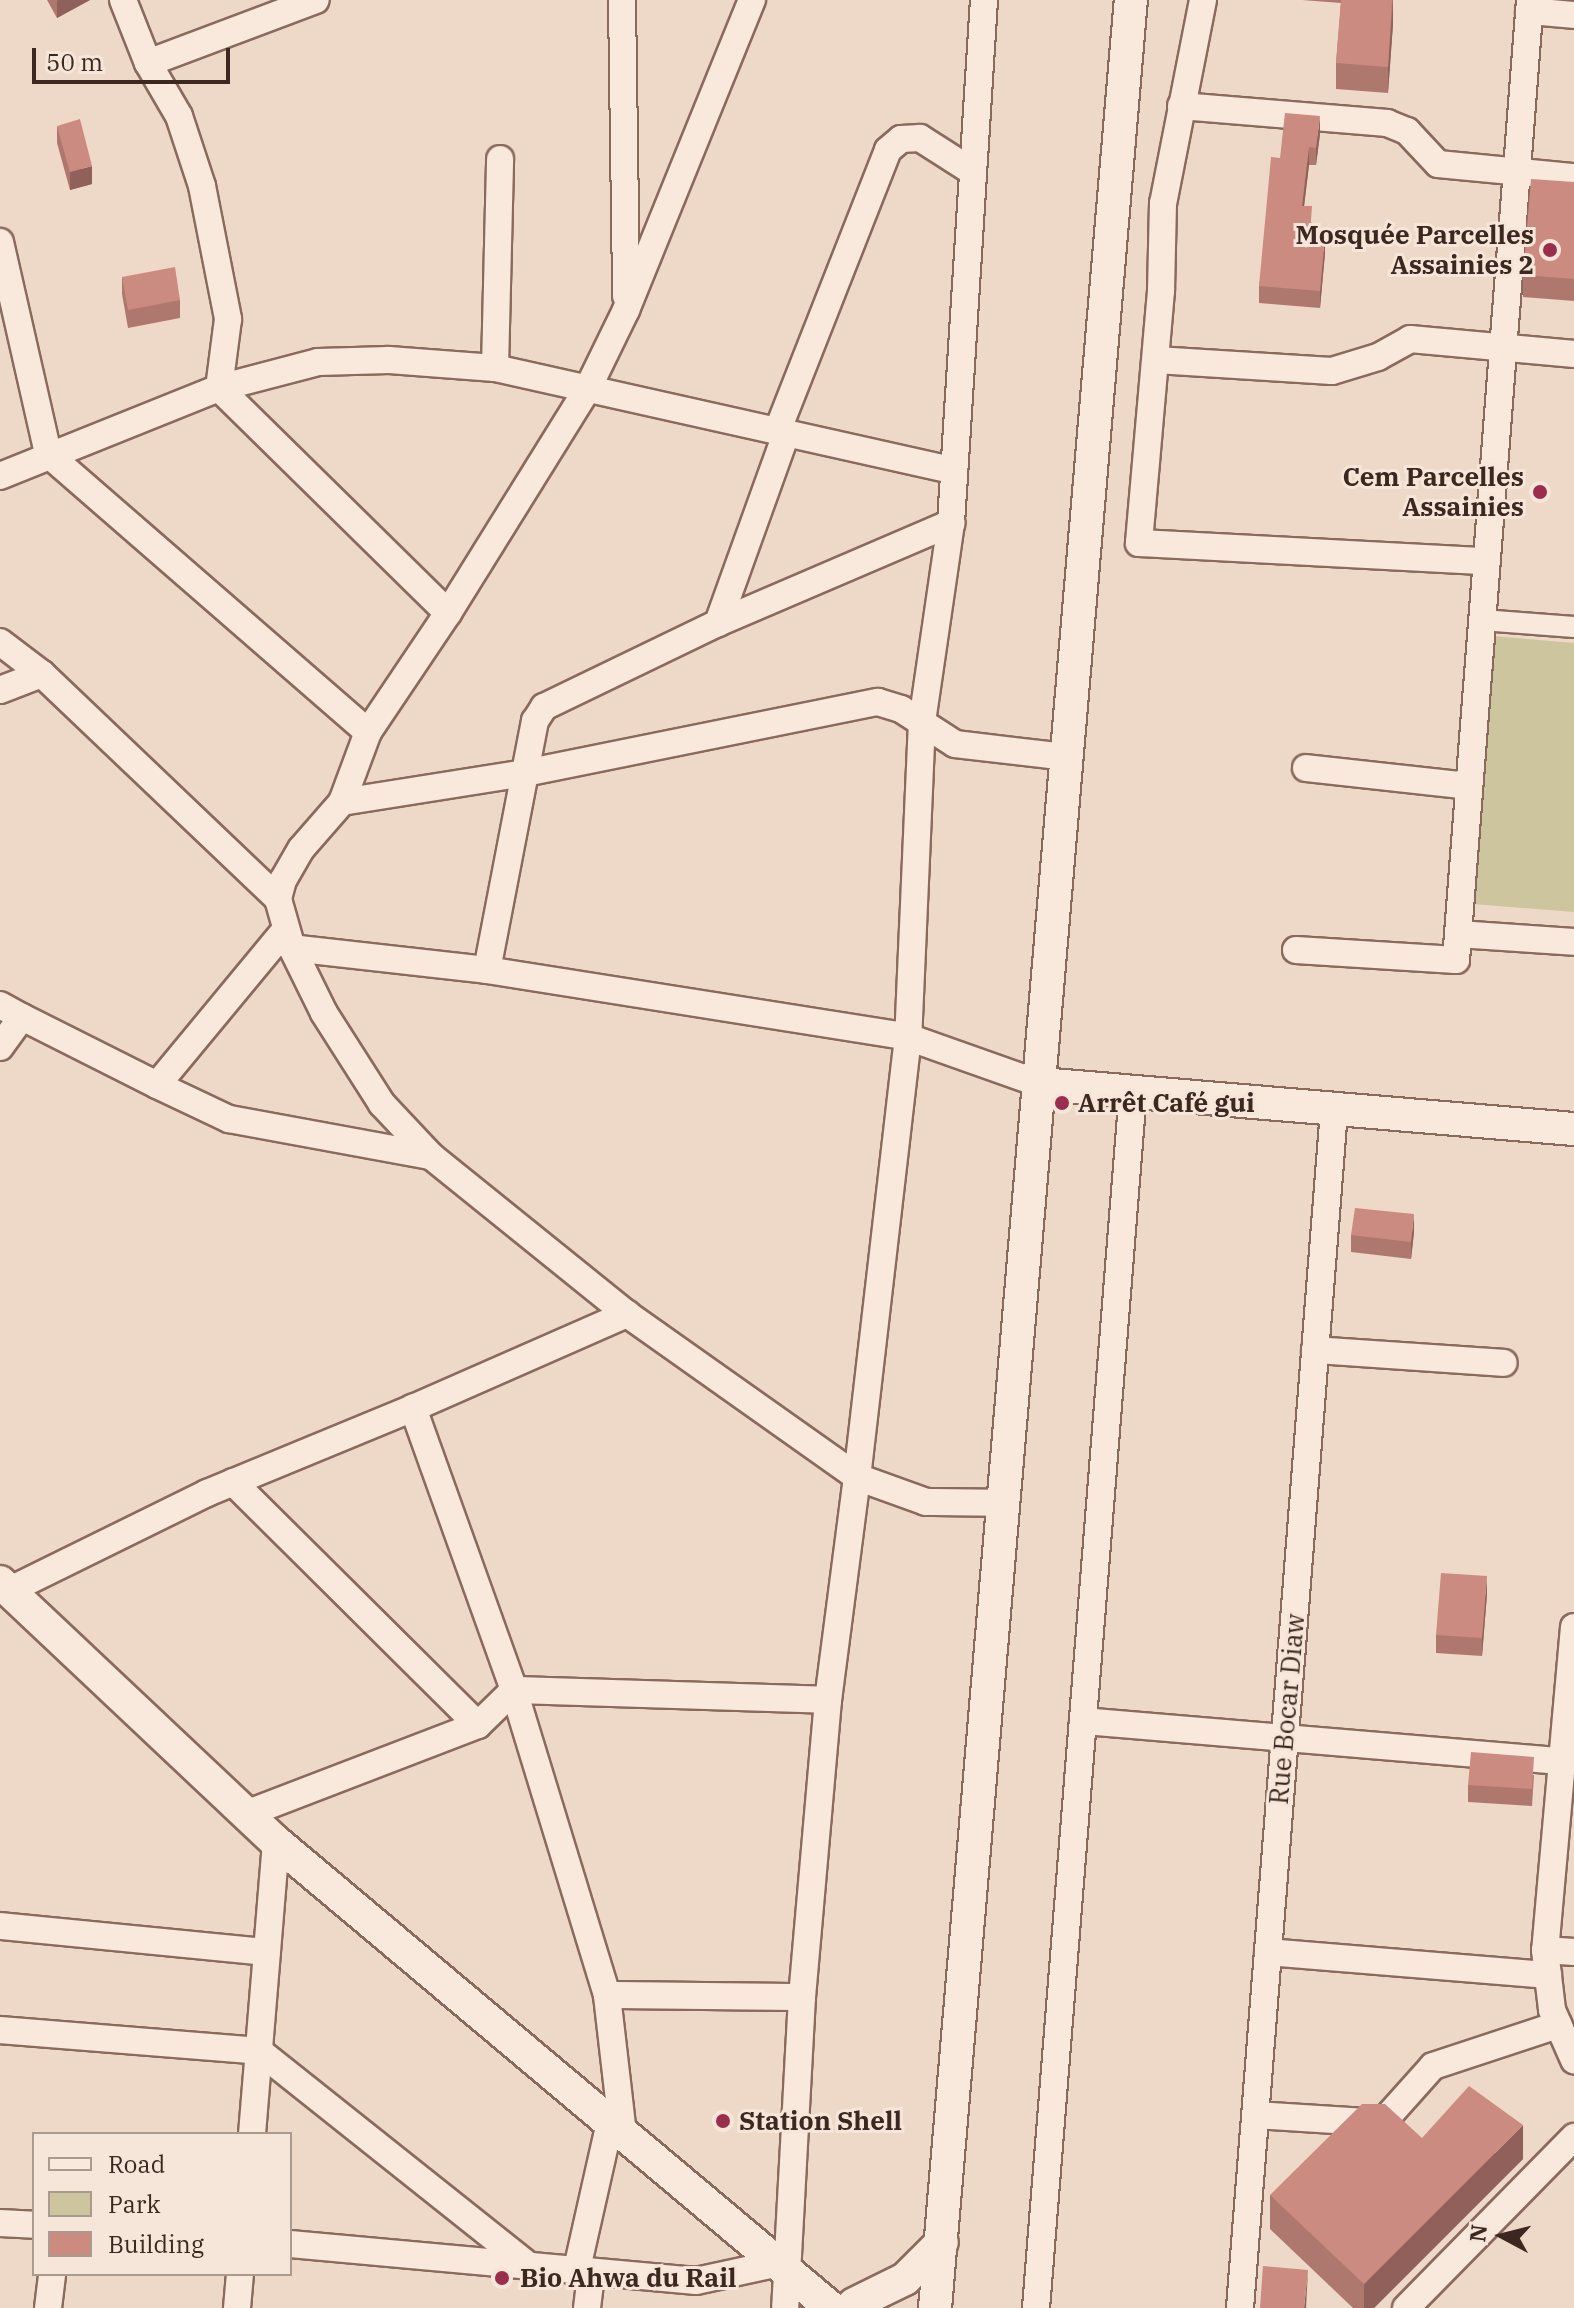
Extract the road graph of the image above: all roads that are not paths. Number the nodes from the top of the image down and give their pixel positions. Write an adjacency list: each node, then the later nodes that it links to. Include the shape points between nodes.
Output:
1 (123, 0): 10 (street)
2 (316, 0): 10 (street)
3 (622, 0): 17 (street)
4 (752, 0): 17 (street)
5 (984, 0): 13 (street)
6 (1131, 0): 39 (street)
7 (1203, 0): 11 (street)
8 (1530, 6): 9 (street); 14 (street)
9 (1574, 15)
10 (148, 63): 22 (street, via 179,116 202,186 228,319)
11 (1181, 106): 14 (street, via 1387,123 1407,131 1438,164); 20 (street, via 1163,203)
12 (500, 159): 21 (street)
13 (970, 170): 24 (street, via 920,138 901,139 888,150); 26 (street)
14 (1517, 172): 15 (street); 18 (street)
15 (1574, 177)
16 (0, 242): 25 (street)
17 (626, 310): 23 (street)
18 (1503, 349): 19 (street); 20 (street, via 1410,339 1378,357 1332,371); 29 (street)
19 (1574, 354)
20 (1156, 360): 29 (street, via 1139,543)
21 (495, 368): 22 (street, via 419,360 318,362); 23 (street)
22 (219, 388): 25 (street); 30 (street)
23 (588, 388): 24 (street); 30 (street)
24 (781, 433): 26 (street); 32 (street)
25 (48, 454): 27 (street); 38 (street)
26 (954, 471): 28 (street)
27 (0, 476)
28 (951, 523): 32 (street); 37 (street)
29 (1487, 561): 31 (street)
30 (448, 613): 38 (street)
31 (1482, 620): 33 (street); 42 (street)
32 (718, 623): 41 (street, via 544,707 535,721)
33 (1574, 627)
34 (0, 642): 35 (street)
35 (42, 674): 36 (street); 44 (street)
36 (0, 690)
37 (922, 721): 39 (street, via 939,736 974,750); 41 (street, via 878,702); 51 (street)
38 (368, 732): 43 (street)
39 (1065, 757): 53 (street)
40 (1306, 768): 42 (street)
41 (525, 773): 43 (street); 49 (street)
42 (1469, 786): 45 (street)
43 (342, 802): 44 (street, via 301,849)
44 (278, 899): 46 (street)
45 (1458, 934): 47 (street); 48 (street, via 1456,960)
46 (289, 939): 49 (street); 54 (street); 58 (street, via 324,1013 382,1104)
47 (1574, 942)
48 (1296, 950)
49 (487, 970): 51 (street)
50 (11, 1011): 52 (street); 54 (street)
51 (908, 1037): 53 (street); 63 (street)
52 (0, 1047)
53 (1041, 1084): 55 (street); 65 (street)
54 (157, 1085): 58 (street, via 229,1119)
55 (1133, 1092): 56 (street); 70 (street)
56 (1334, 1110): 57 (street); 60 (street, Rue Bocar Diaw)
57 (1574, 1129)
58 (431, 1156): 59 (street)
59 (627, 1314): 62 (street); 63 (street)
60 (1315, 1350): 61 (street); 72 (street, Rue Bocar Diaw)
61 (1504, 1363)
62 (413, 1408): 64 (street); 68 (street)
63 (857, 1477): 65 (street, via 926,1502); 69 (street)
64 (233, 1482): 66 (street); 71 (street)
65 (1003, 1503): 93 (street)
66 (5, 1586): 74 (street)
67 (1574, 1627): 73 (street)
68 (514, 1690): 69 (street); 71 (street); 81 (street)
69 (828, 1700): 82 (street)
70 (1083, 1721): 72 (street); 106 (street)
71 (478, 1725): 74 (street)
72 (1285, 1738): 73 (street); 78 (street, Rue Bocar Diaw)
73 (1562, 1761): 80 (street)
74 (246, 1814): 75 (street)
75 (276, 1842): 77 (street); 88 (street)
76 (0, 1926): 77 (street)
77 (267, 1952): 85 (street)
78 (1268, 1952): 80 (street); 87 (street, Rue Bocar Diaw)
79 (1574, 1952): 80 (street)
80 (1546, 1963): 83 (street)
81 (607, 1995): 82 (street); 88 (street)
82 (802, 1997): 95 (street)
83 (1555, 2017): 86 (street); 87 (street, via 1433,2066 1382,2123)
84 (0, 2030): 85 (street)
85 (259, 2051): 89 (street); 96 (street)
86 (1574, 2060)
87 (1255, 2115): 107 (street, Rue Bocar Diaw)
88 (616, 2128): 95 (street); 97 (street)
89 (252, 2132)
90 (1574, 2137): 108 (street)
91 (0, 2223): 92 (street)
92 (32, 2225)
93 (942, 2242): 100 (street, via 905,2279); 105 (street)
94 (292, 2244): 96 (street)
95 (784, 2267): 97 (street, via 712,2282); 100 (street); 104 (street)
96 (532, 2268): 97 (street)
97 (584, 2274): 103 (street)
98 (52, 2276): 101 (street)
99 (240, 2276): 102 (street)
100 (841, 2303)
101 (48, 2308)
102 (237, 2308)
103 (587, 2308)
104 (785, 2308)
105 (935, 2308)
106 (1036, 2308)
107 (1240, 2308)
108 (1406, 2308)

